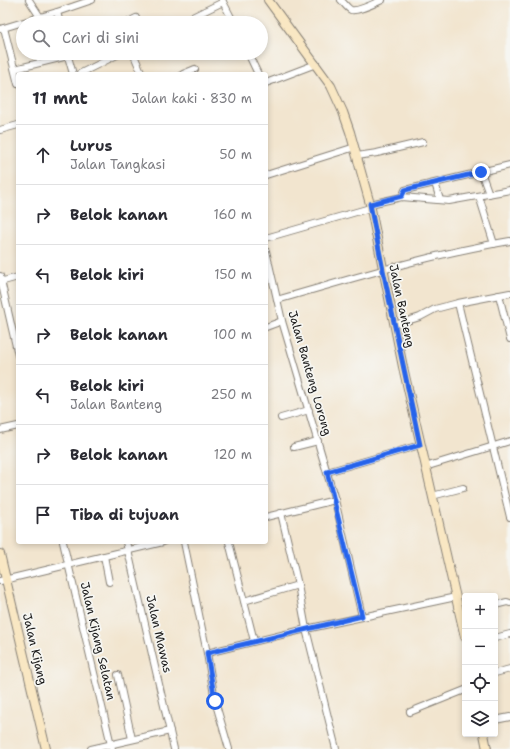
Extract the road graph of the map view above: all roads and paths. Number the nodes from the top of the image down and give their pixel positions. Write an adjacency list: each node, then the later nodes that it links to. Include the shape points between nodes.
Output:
1 (29, 0): 9 (street)
2 (92, 0): 7 (street)
3 (268, 0): 21 (street, Jalan Banteng)
4 (341, 0): 5 (street, via 349,9 356,10)
5 (382, 0)
6 (222, 1): 12 (street); 13 (street)
7 (80, 2): 8 (street)
8 (57, 12): 10 (street); 11 (street)
9 (39, 16)
10 (43, 16)
11 (58, 16)
12 (193, 16)
13 (230, 16)
14 (16, 24): 15 (street)
15 (2, 28): 22 (street)
16 (46, 60): 22 (street)
17 (69, 60): 24 (street)
18 (107, 60): 25 (street)
19 (136, 60): 26 (street)
20 (251, 60): 28 (street)
21 (316, 64): 30 (street); 34 (street, Jalan Banteng, via 335,92)
22 (15, 69): 29 (street)
23 (195, 69): 27 (street)
24 (72, 72)
25 (83, 72)
26 (141, 72)
27 (188, 72)
28 (257, 72)
29 (16, 74)
30 (268, 82)
31 (16, 126): 32 (street)
32 (0, 130)
33 (423, 142): 35 (street)
34 (355, 147): 35 (street, Jalan Banteng); 38 (street)
35 (358, 156): 45 (street, Jalan Banteng)
36 (510, 165): 37 (street)
37 (481, 172): 39 (street); 41 (street)
38 (268, 174)
39 (434, 183): 42 (street, via 405,190); 44 (street)
40 (510, 190): 41 (street)
41 (489, 194): 43 (street)
42 (402, 196): 44 (street); 45 (street)
43 (479, 196): 44 (street); 48 (street)
44 (440, 200)
45 (370, 206): 46 (street); 50 (street, Jalan Banteng)
46 (268, 237)
47 (510, 243): 48 (street)
48 (494, 244): 50 (street)
49 (268, 260): 55 (street, Jalan Banteng Lorong)
50 (383, 270): 55 (street); 59 (street, Jalan Banteng)
51 (16, 277): 52 (street)
52 (0, 280): 61 (street)
53 (510, 293): 54 (street)
54 (499, 295): 56 (street); 60 (street)
55 (277, 300): 57 (street, Jalan Banteng Lorong)
56 (458, 303): 59 (street); 69 (street)
57 (282, 321): 58 (street); 62 (street, Jalan Banteng Lorong)
58 (268, 325)
59 (394, 325): 68 (street, Jalan Banteng)
60 (510, 339)
61 (16, 347)
62 (309, 410): 63 (street); 66 (street, Jalan Banteng Lorong)
63 (281, 418)
64 (16, 426): 65 (street)
65 (0, 430)
66 (318, 441): 70 (street); 72 (street, Jalan Banteng Lorong)
67 (510, 441): 69 (street)
68 (420, 445): 71 (street, Jalan Banteng); 72 (street)
69 (492, 446): 71 (street); 78 (street)
70 (294, 447)
71 (425, 467): 74 (street, Jalan Banteng)
72 (327, 472): 75 (street, Jalan Banteng Lorong)
73 (463, 488): 74 (street)
74 (432, 496): 91 (street, Jalan Banteng)
75 (335, 500): 76 (street); 96 (street, Jalan Banteng Lorong)
76 (281, 513): 77 (street); 90 (street)
77 (268, 516)
78 (510, 517)
79 (64, 544): 87 (street, Jalan Kijang Selatan)
80 (126, 544): 84 (street, Jalan Mawas)
81 (154, 544): 84 (street)
82 (184, 544): 101 (street)
83 (230, 544): 92 (street)
84 (128, 550): 86 (street); 109 (street, Jalan Mawas)
85 (0, 554): 88 (street, Jalan Kijang)
86 (104, 556): 87 (street); 89 (street)
87 (69, 564): 88 (street); 112 (street, Jalan Kijang Selatan)
88 (3, 580): 113 (street, Jalan Kijang)
89 (109, 582)
90 (298, 585): 92 (street); 97 (street)
91 (456, 597): 95 (street, Jalan Banteng); 96 (street)
92 (244, 601): 100 (street)
93 (510, 603): 94 (street)
94 (498, 604)
95 (462, 613)
96 (362, 616): 97 (street)
97 (306, 629): 100 (street); 117 (street)
98 (510, 634): 99 (street)
99 (498, 637)
100 (254, 641): 101 (street)
101 (207, 653): 116 (street, via 215,701)
102 (510, 669): 103 (street)
103 (498, 672)
104 (118, 675): 111 (street)
105 (462, 691): 106 (street)
106 (410, 712)
107 (510, 716): 108 (street)
108 (498, 719)
109 (170, 731): 111 (street); 115 (street, Jalan Mawas)
110 (485, 737): 118 (street)
111 (132, 740): 112 (street)
112 (111, 747): 114 (street)
113 (46, 749)
114 (91, 749)
115 (174, 749)
116 (229, 749)
117 (336, 749)
118 (487, 749)

